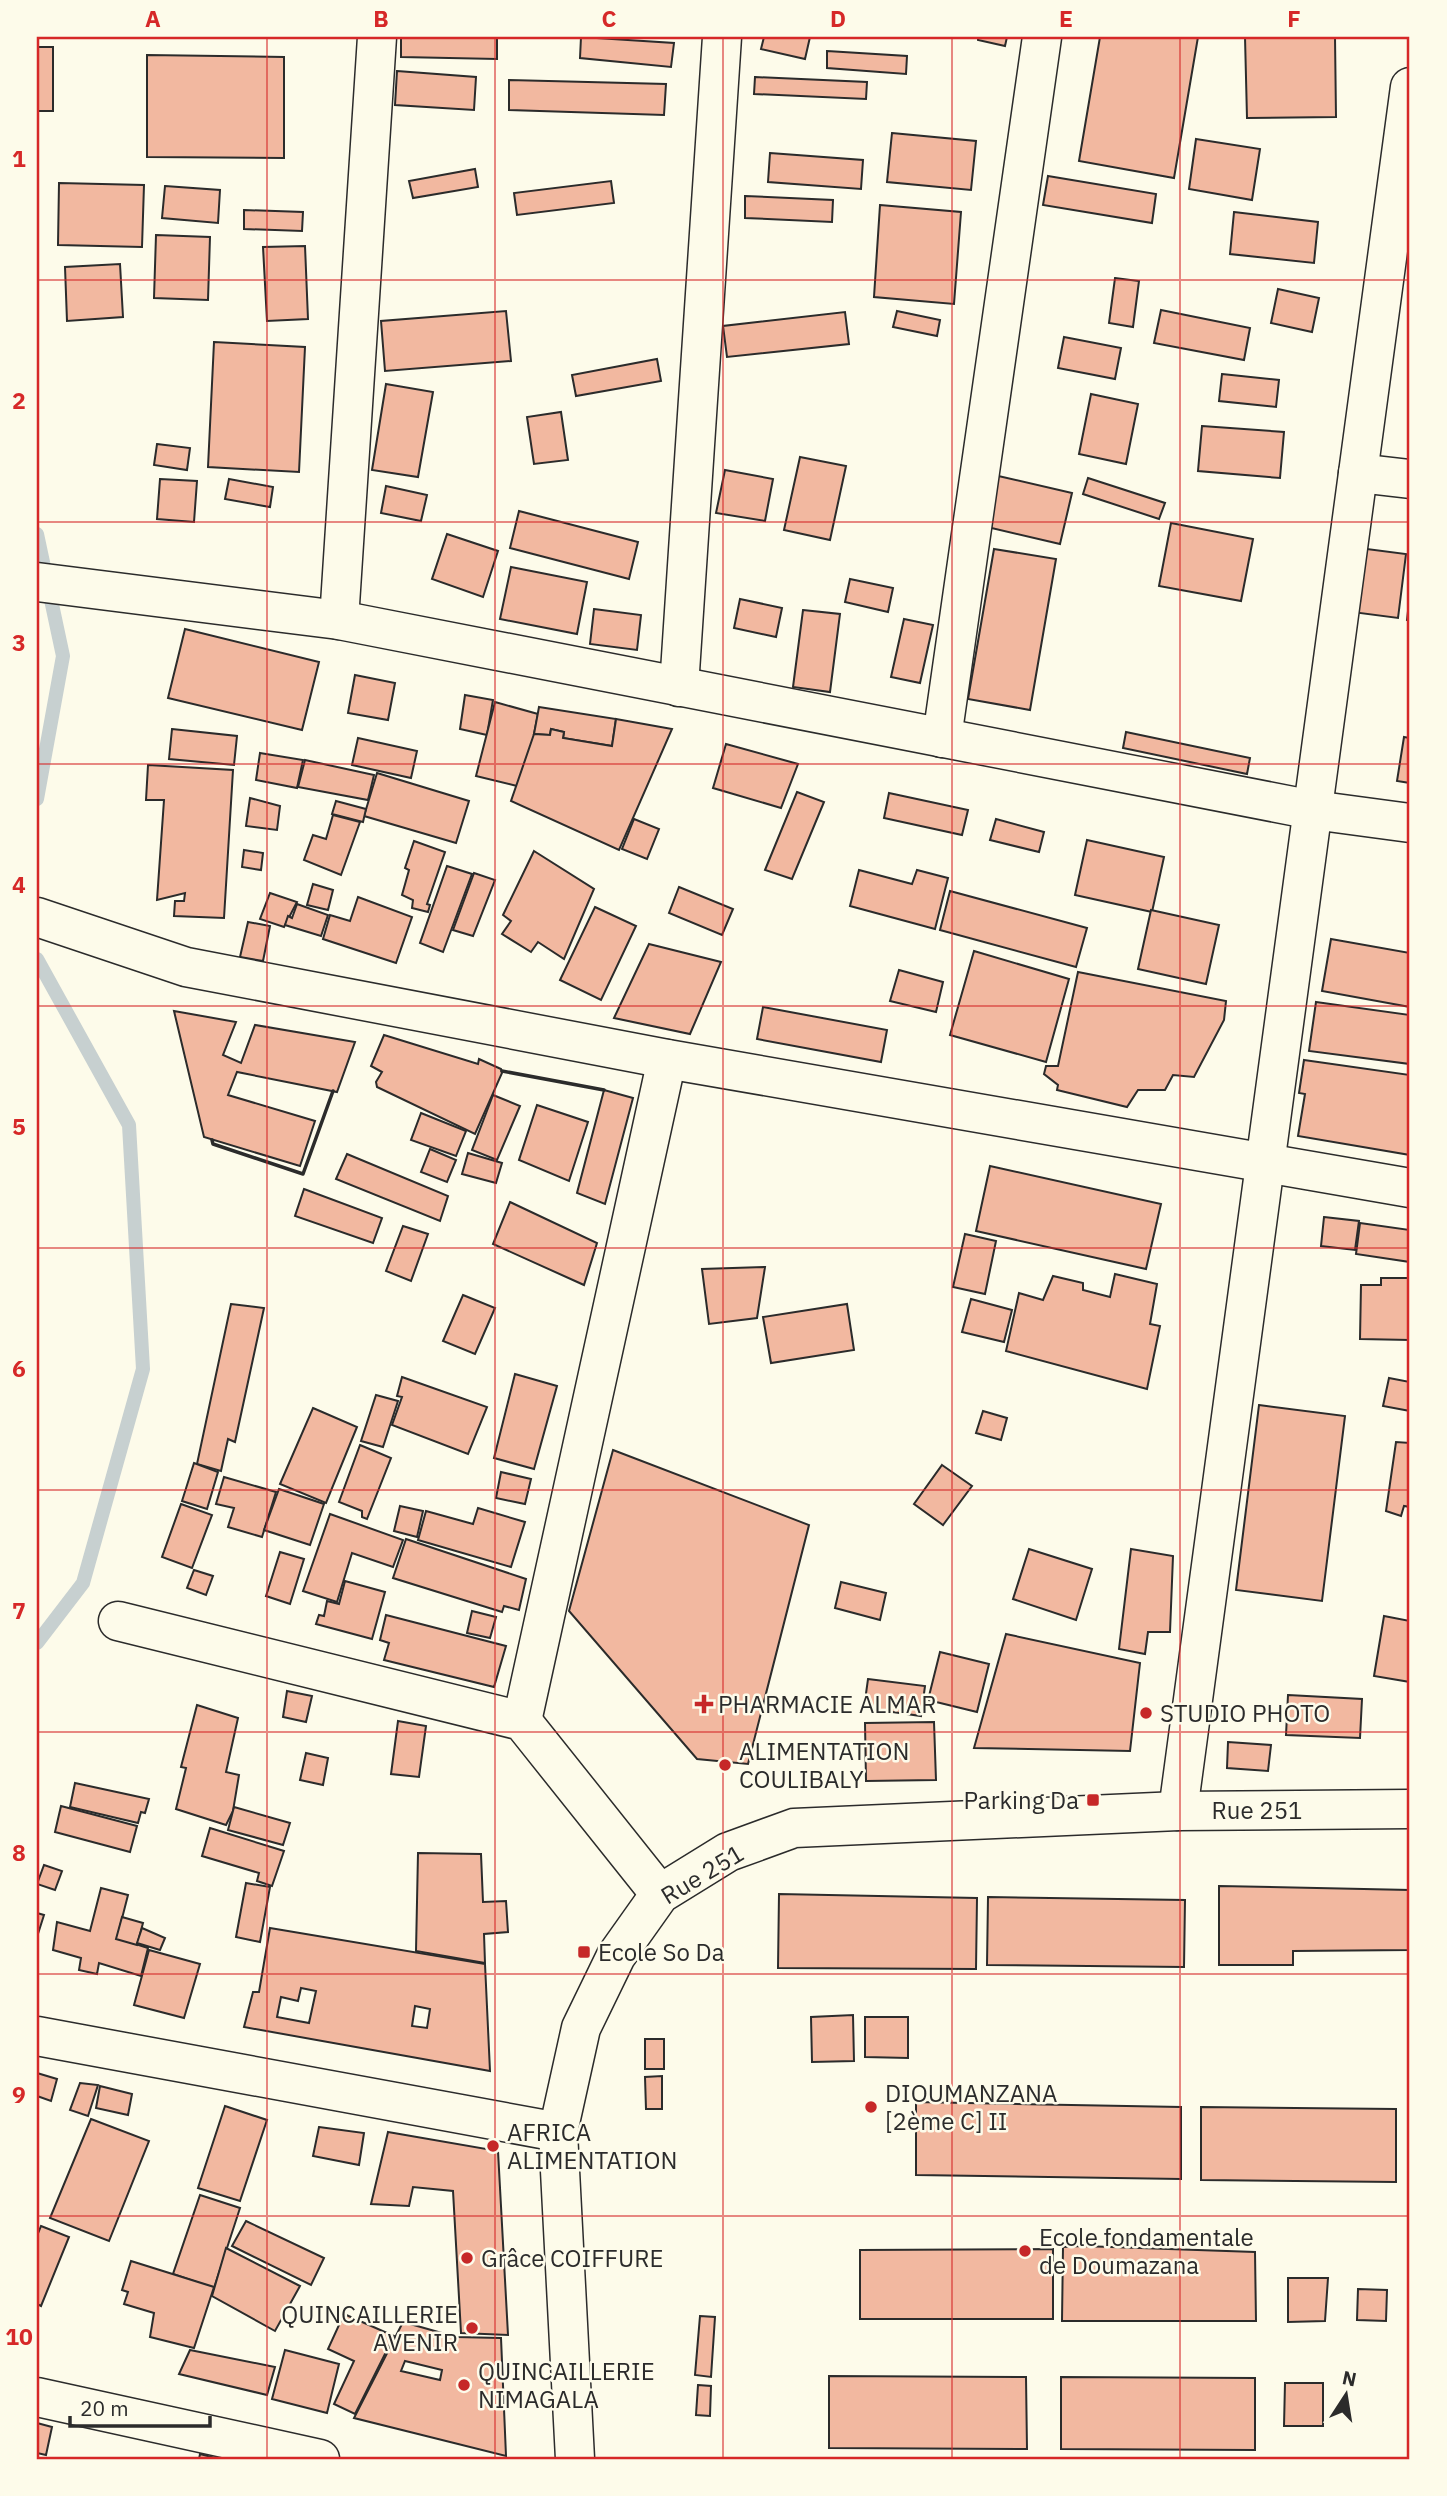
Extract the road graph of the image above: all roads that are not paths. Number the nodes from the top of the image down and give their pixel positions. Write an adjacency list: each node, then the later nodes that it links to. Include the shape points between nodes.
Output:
1 (377, 37): 8 (street)
2 (722, 37): 9 (street)
3 (1042, 37): 10 (street)
4 (1410, 88): 5 (street)
5 (1358, 473): 6 (street); 11 (street)
6 (1410, 479)
7 (37, 582): 8 (street)
8 (339, 620): 9 (street)
9 (679, 687): 10 (street)
10 (942, 738): 11 (street)
11 (1312, 810): 12 (street); 15 (street)
12 (1410, 823)
13 (37, 917): 14 (street, via 186,967)
14 (667, 1059): 15 (street); 18 (street)
15 (1265, 1163): 16 (street); 20 (street)
16 (1410, 1188)
17 (118, 1620): 18 (street)
18 (522, 1721): 21 (street)
19 (1410, 1809): 20 (street, Rue 251)
20 (1178, 1811): 21 (street, Rue 251, via 794,1828 728,1852)
21 (660, 1894): 23 (street, Rue 251, via 616,1956 581,2028)
22 (37, 2036): 23 (street)
23 (558, 2132): 26 (street, Rue 251)
24 (37, 2398): 25 (street)
25 (320, 2459)
26 (575, 2459)

